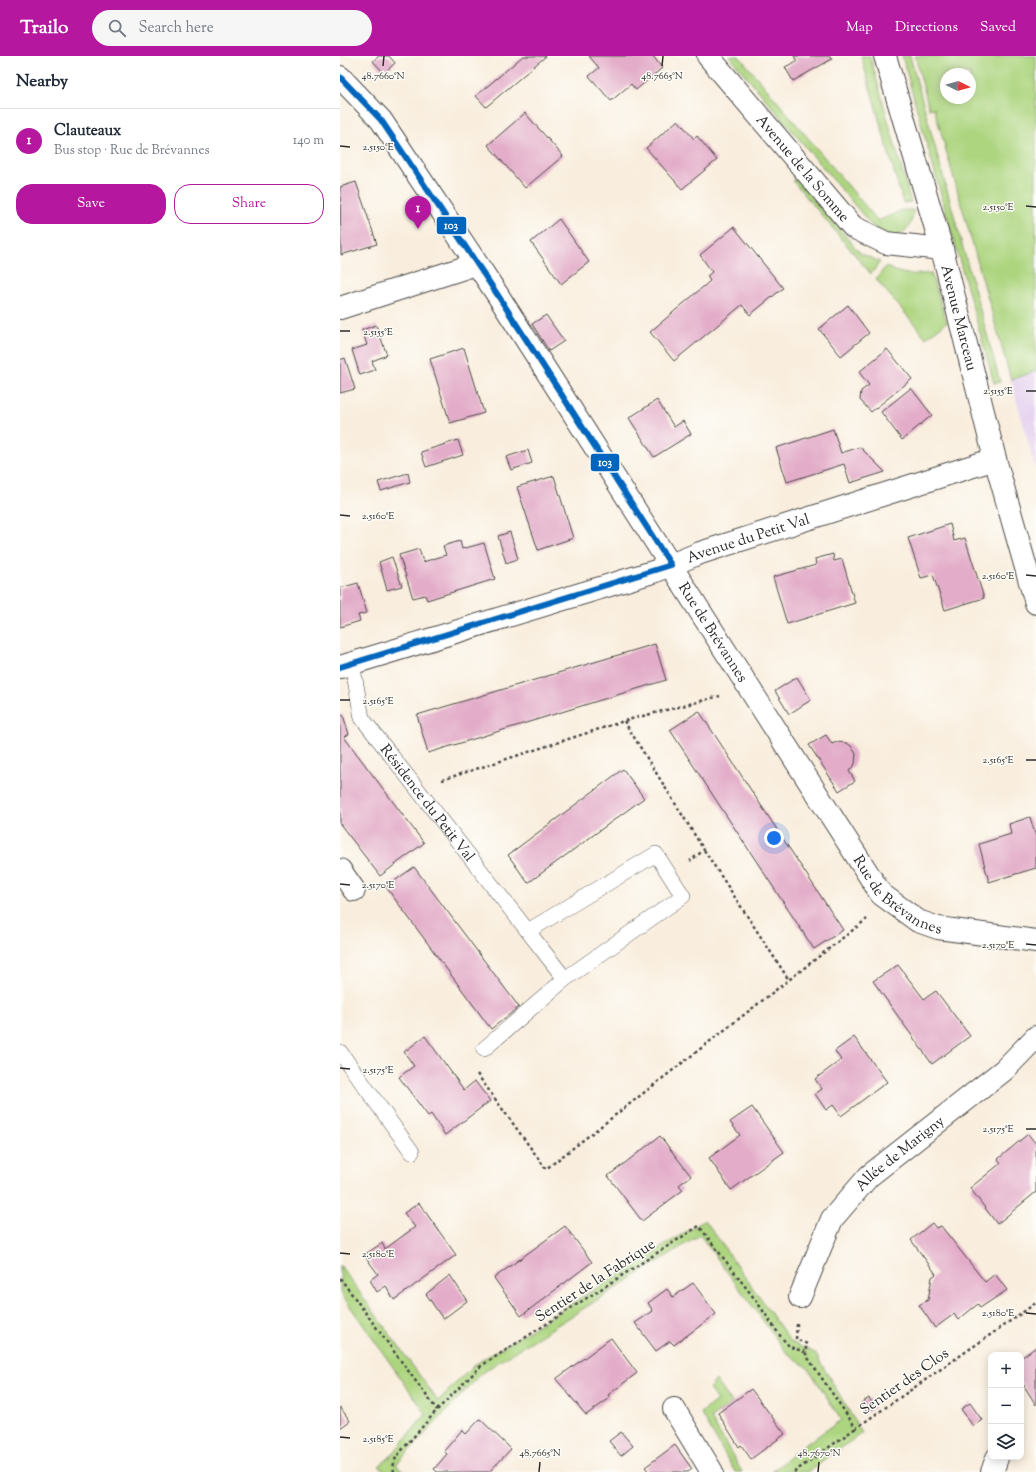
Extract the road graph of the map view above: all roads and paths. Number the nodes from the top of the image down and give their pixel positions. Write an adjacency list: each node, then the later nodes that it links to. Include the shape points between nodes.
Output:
1 (708, 56): 4 (street, Avenue de la Somme, via 853,227 886,243)
2 (885, 56): 4 (street, Avenue Marceau)
3 (340, 77): 5 (street, Rue de Brévannes, via 381,120)
4 (942, 249): 7 (street, Avenue Marceau)
5 (476, 264): 6 (street); 8 (street, Rue de Brévannes)
6 (340, 308)
7 (995, 459): 8 (street, Avenue du Petit Val, via 700,553); 9 (street, Avenue Marceau)
8 (671, 565): 10 (street, Avenue du Petit Val); 11 (street, Rue de Brévannes)
9 (1036, 603)
10 (346, 665): 13 (lane, Résidence du Petit Val, via 362,718)
11 (750, 688): 12 (path); 18 (street, Rue de Brévannes, via 882,894)
12 (624, 721): 13 (path, via 444,778); 14 (path)
13 (418, 790): 19 (lane, Résidence du Petit Val)
14 (704, 850): 16 (path); 22 (path)
15 (340, 870): 17 (street)
16 (671, 876): 19 (lane, via 656,854); 21 (lane, via 683,896)
17 (354, 890)
18 (890, 901): 20 (street, Rue de Brévannes, via 918,921 938,928); 22 (path)
19 (528, 931): 21 (lane, Résidence du Petit Val)
20 (1036, 941)
21 (565, 979): 24 (lane)
22 (788, 980): 24 (path, via 546,1169 469,1062)
23 (1036, 1037): 28 (street, Allée de Marigny, via 1004,1070 869,1176 832,1219)
24 (484, 1049)
25 (340, 1052): 26 (lane)
26 (412, 1152)
27 (340, 1278): 33 (path)
28 (800, 1297)
29 (1036, 1303): 34 (path, Sentier des Clos)
30 (796, 1339): 31 (path, Sentier des Clos, via 807,1344)
31 (805, 1352): 33 (path, Sentier de la Fabrique, via 790,1347 781,1337 699,1226 481,1366); 34 (path, Sentier des Clos)
32 (674, 1409): 36 (street)
33 (437, 1410): 35 (path, Sentier de la Fabrique, via 396,1457)
34 (856, 1428): 37 (path)
35 (394, 1472)
36 (712, 1472)
37 (794, 1472)

